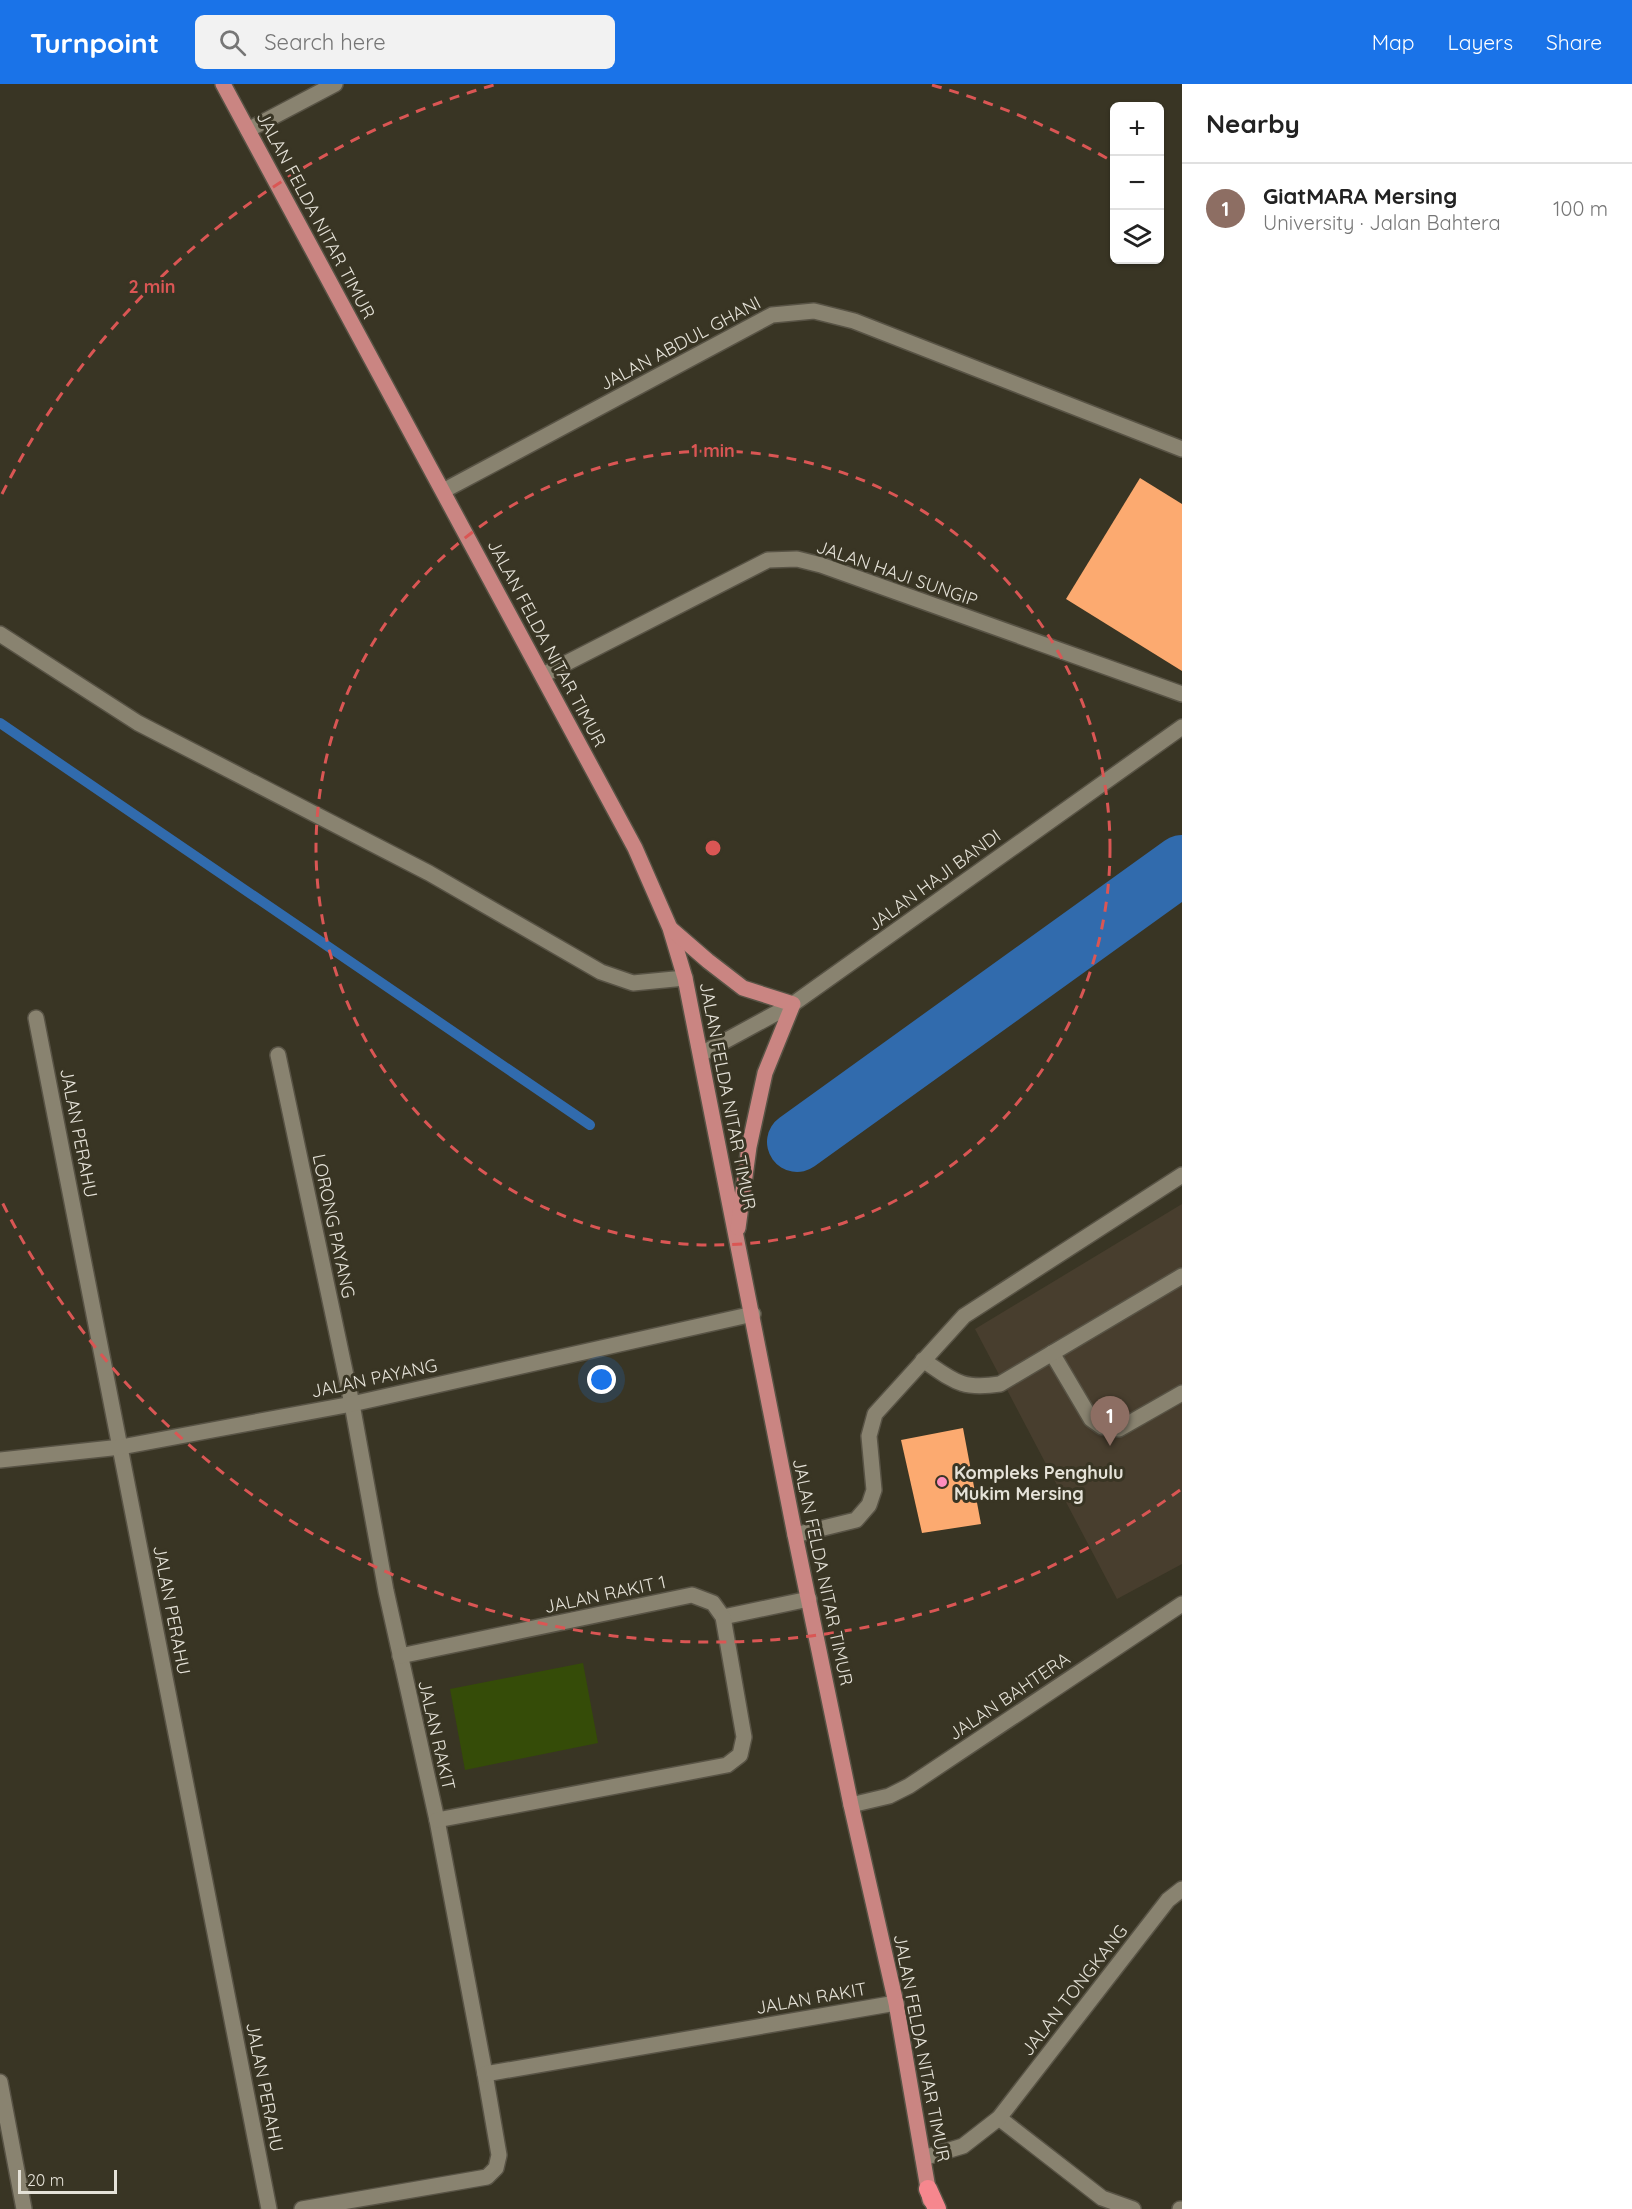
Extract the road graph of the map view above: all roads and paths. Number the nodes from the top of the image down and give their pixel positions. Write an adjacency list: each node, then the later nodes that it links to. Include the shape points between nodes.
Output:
1 (223, 84): 3 (main road, JALAN FELDA NITAR TIMUR)
2 (335, 84): 3 (street)
3 (248, 130): 5 (main road, JALAN FELDA NITAR TIMUR)
4 (1182, 449): 5 (street, JALAN ABDUL GHANI, via 854,321 814,311 772,315)
5 (443, 491): 7 (main road, JALAN FELDA NITAR TIMUR)
6 (0, 634): 11 (street, via 138,723 429,873 601,972 633,983)
7 (543, 675): 8 (street, JALAN HAJI SUNGIP, via 768,560 796,560 832,569); 10 (main road, JALAN FELDA NITAR TIMUR, via 635,848)
8 (1182, 694)
9 (1182, 727): 12 (street, JALAN HAJI BANDI)
10 (670, 928): 11 (main road, JALAN FELDA NITAR TIMUR); 12 (main road, via 743,988)
11 (685, 978): 14 (main road, JALAN FELDA NITAR TIMUR)
12 (793, 1004): 14 (street, JALAN HAJI BANDI); 17 (main road, via 765,1073 749,1147)
13 (36, 1018): 24 (street, JALAN PERAHU)
14 (701, 1054): 17 (main road, JALAN FELDA NITAR TIMUR)
15 (278, 1055): 23 (street, LORONG PAYANG)
16 (1182, 1175): 21 (street, via 964,1316)
17 (737, 1240): 19 (main road, JALAN FELDA NITAR TIMUR)
18 (1182, 1276): 20 (street)
19 (753, 1314): 23 (street, JALAN PAYANG); 26 (main road, JALAN FELDA NITAR TIMUR)
20 (1052, 1353): 21 (street, via 1000,1384 979,1387 958,1384); 22 (street, via 1091,1419 1102,1427 1119,1429)
21 (923, 1360): 26 (street, via 875,1414 869,1436 874,1491 869,1505 856,1520)
22 (1182, 1393)
23 (352, 1404): 24 (street, JALAN PAYANG); 30 (street, JALAN RAKIT)
24 (121, 1447): 25 (street, JALAN PAYANG); 42 (street, JALAN PERAHU)
25 (0, 1460)
26 (795, 1535): 27 (main road, JALAN FELDA NITAR TIMUR)
27 (809, 1599): 29 (street); 31 (main road, JALAN FELDA NITAR TIMUR)
28 (1182, 1604): 31 (street, JALAN BAHTERA, via 909,1786 889,1796)
29 (723, 1617): 30 (street, JALAN RAKIT 1, via 713,1603 693,1595); 32 (street, via 744,1737 740,1755 727,1765)
30 (400, 1656): 32 (street, JALAN RAKIT)
31 (851, 1805): 34 (main road, JALAN FELDA NITAR TIMUR)
32 (437, 1820): 35 (street, JALAN RAKIT)
33 (1182, 1888): 38 (street, JALAN TONGKANG, via 1168,1900)
34 (896, 2003): 35 (street, JALAN RAKIT); 39 (main road, JALAN FELDA NITAR TIMUR)
35 (485, 2074): 43 (street, JALAN RAKIT, via 499,2155 496,2168 487,2177)
36 (0, 2082): 37 (street)
37 (2, 2103): 41 (street)
38 (999, 2118): 39 (street, JALAN TONGKANG, via 963,2146); 47 (street, via 1102,2198)
39 (923, 2158): 40 (main road, JALAN FELDA NITAR TIMUR)
40 (928, 2189): 44 (highway); 45 (main road, JALAN FELDA NITAR TIMUR); 46 (highway)
41 (24, 2209)
42 (269, 2209)
43 (302, 2209)
44 (925, 2209)
45 (932, 2209)
46 (937, 2209)
47 (1133, 2209)

